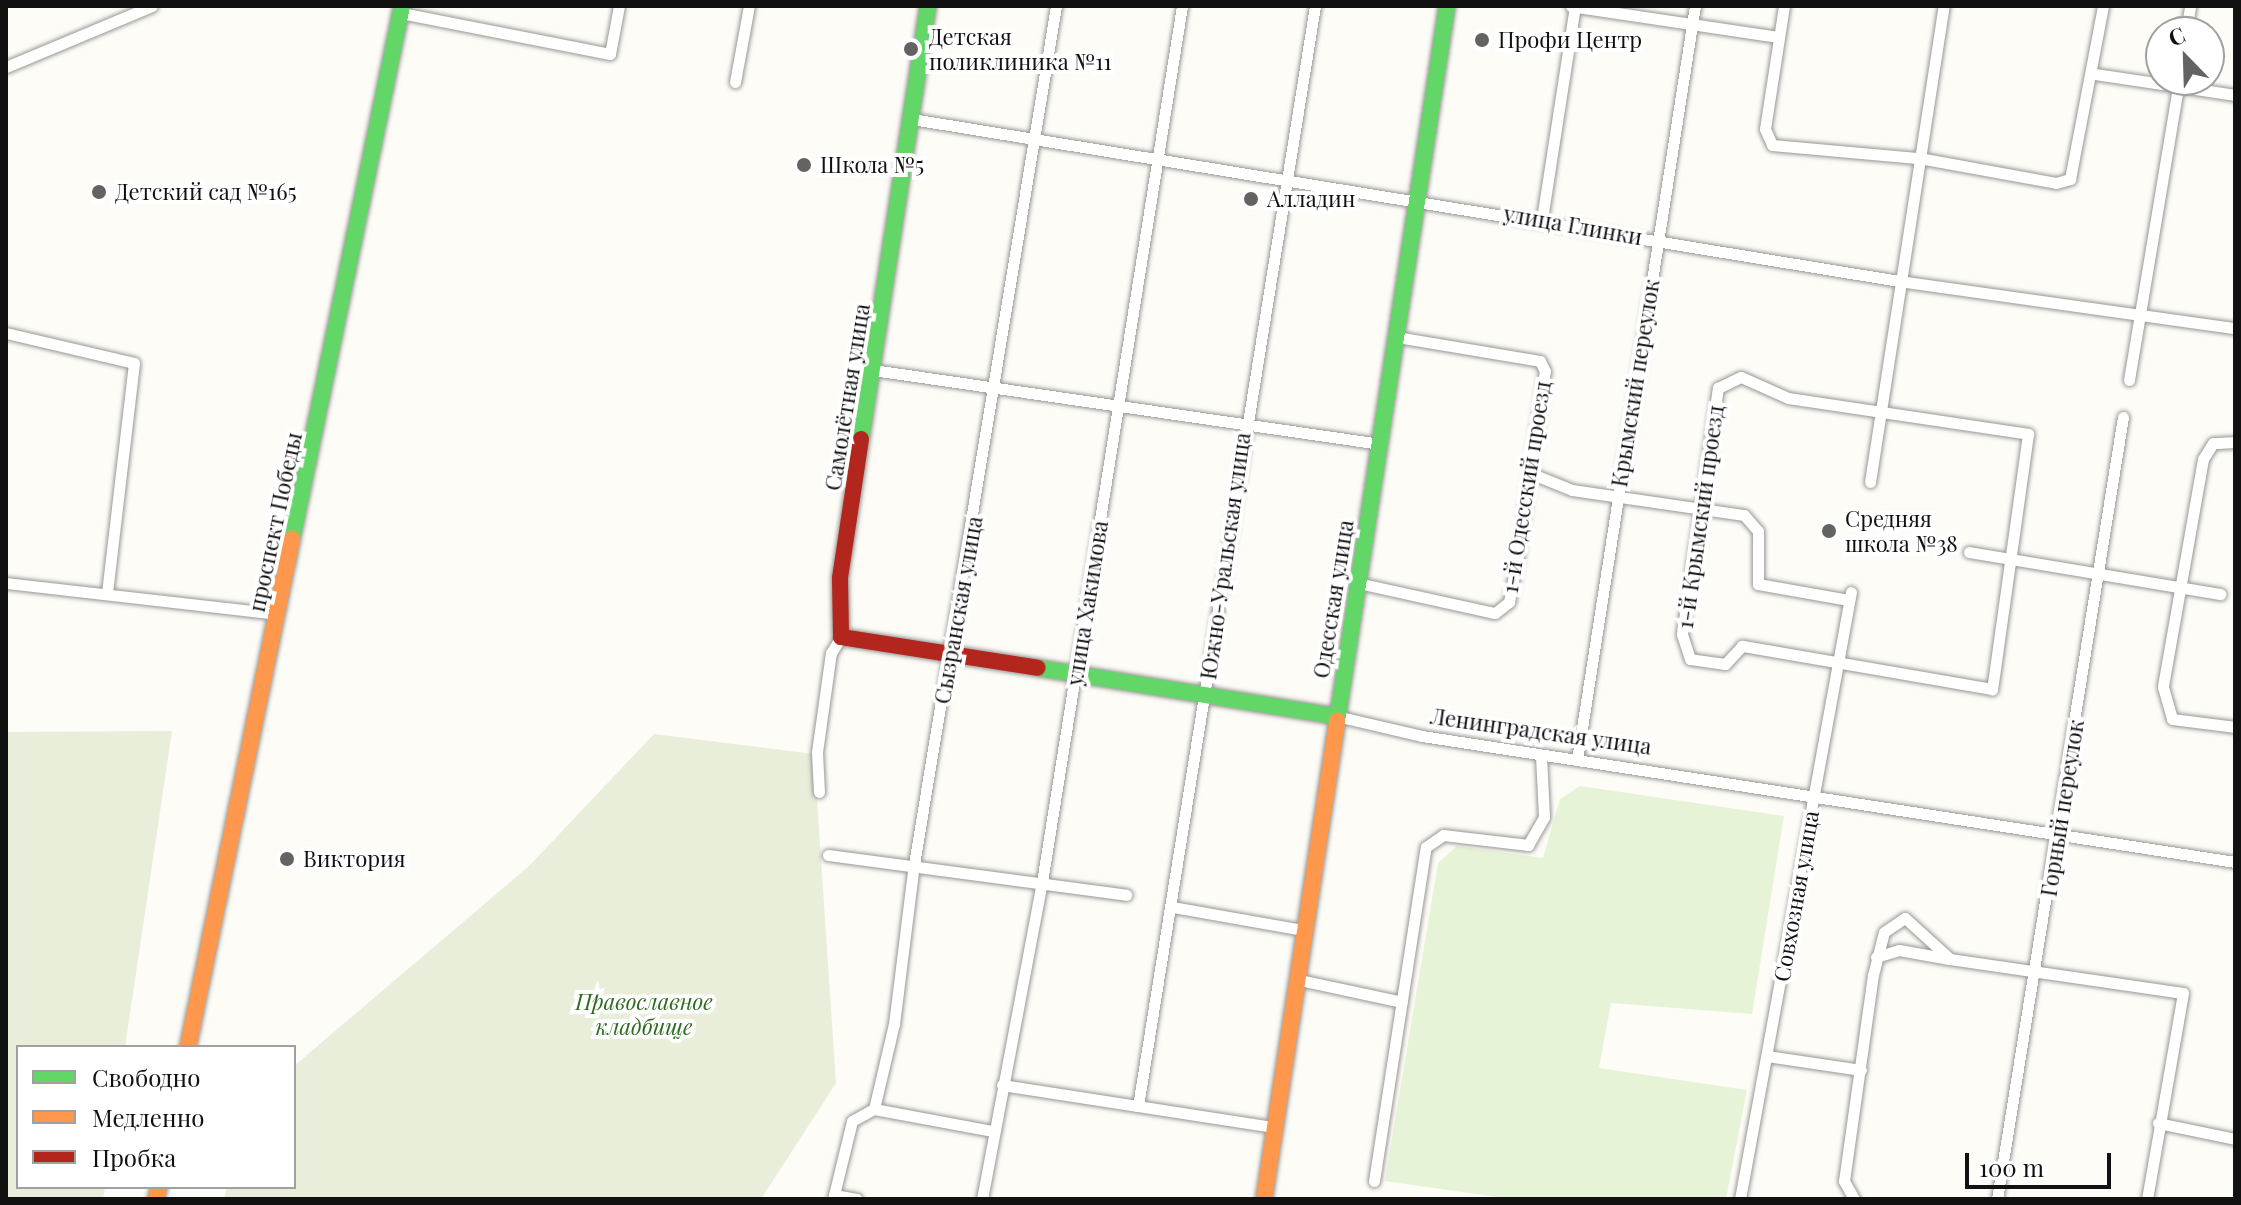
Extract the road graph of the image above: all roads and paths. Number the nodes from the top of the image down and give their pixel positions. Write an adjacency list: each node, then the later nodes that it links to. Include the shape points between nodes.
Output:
1 (152, 6): 17 (street)
2 (619, 6): 14 (street, via 610,54)
3 (749, 6): 20 (street)
4 (928, 6): 22 (street, Самолётная улица)
5 (1056, 6): 23 (street, Сызранская улица)
6 (1182, 6): 25 (street, улица Хакимова)
7 (1315, 6): 26 (street, Южно-Уральская улица)
8 (1447, 6): 27 (street, Одесская улица)
9 (1574, 6): 15 (street); 28 (street)
10 (1695, 6): 15 (street, Крымский переулок)
11 (1784, 6): 16 (street)
12 (1944, 6): 24 (street)
13 (2103, 6): 18 (street)
14 (401, 9): 56 (street, проспект Победы)
15 (1691, 24): 16 (street); 29 (street, Крымский переулок)
16 (1778, 37): 24 (street, via 1765,129 1772,145)
17 (6, 67)
18 (2095, 74): 19 (street); 24 (street, via 2070,179)
19 (2145, 80)
20 (735, 82)
21 (2176, 96): 31 (street)
22 (912, 119): 23 (street, улица Глинки); 35 (street, Самолётная улица)
23 (1037, 141): 25 (street, улица Глинки); 37 (street, Сызранская улица)
24 (1919, 158): 30 (street)
25 (1157, 161): 26 (street, улица Глинки); 38 (street, улица Хакимова)
26 (1288, 181): 27 (street, улица Глинки); 41 (street, Южно-Уральская улица)
27 (1418, 199): 28 (street, улица Глинки); 34 (street, Одесская улица)
28 (1542, 219): 29 (street, улица Глинки)
29 (1659, 239): 30 (street, улица Глинки); 46 (street, Крымский переулок)
30 (1899, 281): 31 (street, улица Глинки); 39 (street)
31 (2142, 315): 32 (street, улица Глинки); 36 (street)
32 (2235, 328)
33 (6, 333): 54 (street, via 134,363 137,372)
34 (1397, 337): 43 (street, Одесская улица); 44 (street, 1-й Одесский проезд, via 1540,361)
35 (873, 370): 37 (street); 57 (street, Самолётная улица, via 835,617)
36 (2129, 380)
37 (996, 385): 38 (street); 58 (street, Сызранская улица)
38 (1119, 405): 41 (street); 60 (street, улица Хакимова)
39 (1880, 412): 45 (street); 47 (street, 1-й Крымский проезд, via 1728,380 1718,388); 49 (street, via 2028,434)
40 (2123, 417): 50 (street, Горный переулок)
41 (1244, 424): 43 (street); 61 (street, Южно-Уральская улица)
42 (2235, 442): 53 (street, via 2213,443 2203,459)
43 (1380, 444): 52 (street, Одесская улица)
44 (1530, 473): 46 (street, via 1572,490); 52 (street, 1-й Одесский проезд, via 1512,596 1503,608 1495,613)
45 (1870, 482)
46 (1616, 496): 47 (street); 65 (street, Крымский переулок)
47 (1697, 507): 59 (street, Совхозная улица, via 1744,515 1758,531 1758,584 1850,596); 59 (street, 1-й Крымский проезд, via 1682,634 1690,659 1725,664 1742,646)
48 (1969, 552): 49 (street)
49 (2014, 559): 50 (street); 59 (street, via 1992,689)
50 (2098, 571): 53 (street); 68 (street, Горный переулок)
51 (6, 583): 54 (street)
52 (1358, 583): 62 (street, Одесская улица)
53 (2179, 586): 55 (street); 63 (street, via 2166,705 2172,719)
54 (107, 593): 56 (street)
55 (2221, 594)
56 (277, 614): 81 (street, проспект Победы)
57 (841, 637): 58 (street, Ленинградская улица); 66 (street, Самолётная улица, via 831,653 817,752)
58 (951, 656): 60 (street, Ленинградская улица); 71 (street, Сызранская улица)
59 (1840, 660): 67 (street, Совхозная улица)
60 (1075, 674): 61 (street, Ленинградская улица); 72 (street, улица Хакимова)
61 (1204, 694): 62 (street, Ленинградская улица); 74 (street, Южно-Уральская улица)
62 (1336, 716): 64 (street, Ленинградская улица); 75 (street, Одесская улица)
63 (2235, 727)
64 (1541, 755): 65 (street, Ленинградская улица); 80 (street, via 1544,817 1528,845 1443,835 1426,847)
65 (1577, 760): 67 (street, Ленинградская улица)
66 (819, 792)
67 (1813, 795): 68 (street, Ленинградская улица); 82 (street, Совхозная улица)
68 (2059, 835): 70 (street, Ленинградская улица); 78 (street, Горный переулок)
69 (828, 855): 71 (street)
70 (2235, 862)
71 (914, 864): 72 (street); 86 (street, Сызранская улица, via 894,1024)
72 (1042, 882): 73 (street); 84 (street, улица Хакимова)
73 (1126, 895)
74 (1173, 907): 75 (street); 85 (street, Южно-Уральская улица)
75 (1304, 930): 79 (street, Одесская улица)
76 (1876, 957): 77 (street, via 1899,950); 77 (street, via 1884,932 1905,918); 83 (street)
77 (1950, 959): 78 (street)
78 (2033, 976): 87 (street, via 2183,993); 98 (street, Горный переулок)
79 (1295, 979): 80 (street); 88 (street, Одесская улица)
80 (1402, 1002): 91 (street)
81 (188, 1045)
82 (1767, 1056): 83 (street); 96 (street, Совхозная улица)
83 (1861, 1070): 97 (street, via 1844,1181)
84 (1002, 1085): 85 (street); 89 (street, улица Хакимова)
85 (1138, 1106): 88 (street)
86 (874, 1109): 89 (street); 92 (street, via 852,1121)
87 (2158, 1123): 90 (street); 99 (street)
88 (1274, 1127): 95 (street, Одесская улица)
89 (993, 1131): 94 (street, улица Хакимова)
90 (2235, 1139)
91 (1374, 1181)
92 (833, 1197): 93 (street)
93 (857, 1199)
94 (982, 1199)
95 (1264, 1199)
96 (1740, 1199)
97 (1854, 1199)
98 (1997, 1199)
99 (2147, 1199)

